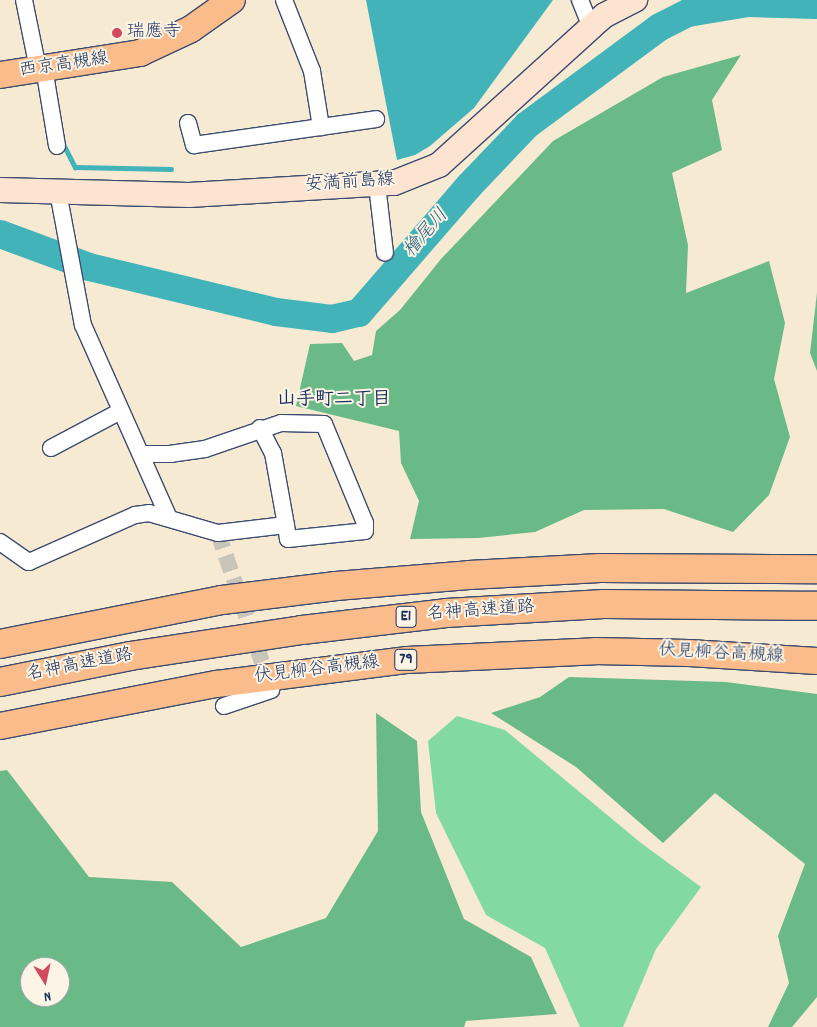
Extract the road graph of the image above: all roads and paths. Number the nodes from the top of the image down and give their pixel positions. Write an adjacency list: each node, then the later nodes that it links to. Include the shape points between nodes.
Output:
1 (24, 0): 7 (street)
2 (232, 0): 7 (main road, 西京高槻線, via 191,29 140,53)
3 (284, 0): 11 (street, via 312,71)
4 (580, 0): 6 (street)
5 (635, 0): 6 (main road, 安満前島線)
6 (591, 27): 13 (main road, 安満前島線, via 439,165 408,179)
7 (41, 68): 8 (main road, 西京高槻線); 12 (street)
8 (0, 75)
9 (376, 119): 11 (street)
10 (188, 123): 11 (street, via 194,145)
11 (321, 127)
12 (57, 146)
13 (377, 185): 15 (main road, 安満前島線, via 188,195); 16 (street)
14 (0, 190): 15 (main road, 安満前島線)
15 (58, 192): 17 (street, via 62,227 83,325)
16 (385, 253)
17 (121, 411): 19 (street); 20 (street)
18 (260, 428): 20 (street, via 205,448 171,454); 22 (street, via 275,460); 22 (street, via 281,423 324,424 365,523 365,531 288,539)
19 (51, 448)
20 (141, 454): 21 (street)
21 (168, 516): 22 (street, via 218,533); 23 (street, via 135,515 29,562)
22 (286, 525)
23 (0, 542)
24 (817, 557): 26 (highway, via 684,554 467,562 335,575)
25 (817, 569): 26 (highway, 名神高速道路 / E1, via 686,567 488,574 336,586)
26 (222, 600): 28 (highway, 名神高速道路 / E1)
27 (817, 606): 30 (highway, 名神高速道路 / E1, via 604,604 446,612 130,656)
28 (0, 644)
29 (817, 661): 33 (main road, 伏見柳谷高槻線 / 79, via 595,651 407,660 217,684)
30 (0, 682)
31 (271, 690): 32 (street)
32 (224, 706)
33 (0, 726)

